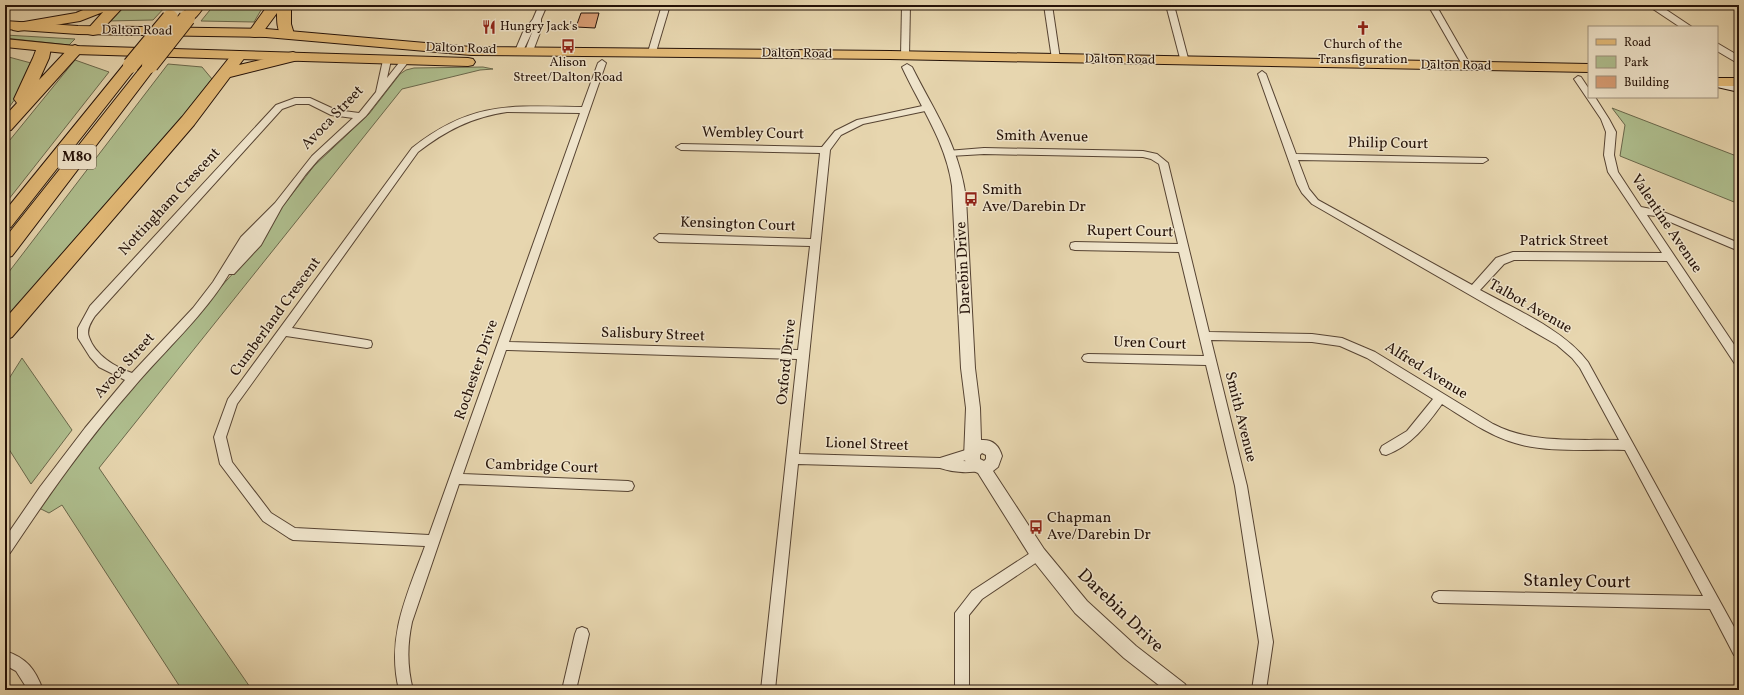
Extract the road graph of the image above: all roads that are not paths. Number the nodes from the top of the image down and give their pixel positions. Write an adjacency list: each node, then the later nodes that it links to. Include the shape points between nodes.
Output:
1 (107, 5): 14 (highway, via 80,17)
2 (119, 5): 16 (highway)
3 (198, 5): 13 (highway, M80)
4 (275, 5): 17 (highway)
5 (284, 5): 18 (highway)
6 (543, 5): 24 (street, via 537,19 537,30)
7 (666, 5): 23 (street)
8 (906, 5): 31 (street)
9 (1048, 5): 27 (street)
10 (1170, 5): 34 (street)
11 (1432, 5): 33 (street)
12 (1652, 5): 15 (street)
13 (184, 12): 58 (highway, M80, bridge, via 170,18); 64 (highway, M80, bridge, via 150,65)
14 (12, 26): 16 (main road, Dalton Road)
15 (1685, 26)
16 (93, 31): 17 (main road, Dalton Road); 22 (main road)
17 (255, 33): 18 (main road, Dalton Road); 25 (main road)
18 (287, 34): 24 (main road, Dalton Road, via 413,47)
19 (5, 43): 21 (main road, Dalton Road)
20 (1718, 47): 30 (street)
21 (44, 48): 22 (main road, Dalton Road); 51 (highway, via 42,58)
22 (75, 50): 25 (main road, Dalton Road); 51 (highway)
23 (652, 52): 24 (main road, Dalton Road); 31 (main road, Dalton Road)
24 (522, 54): 29 (main road, Dalton Road); 32 (main road, Dalton Road)
25 (238, 56): 26 (main road, Dalton Road); 38 (highway)
26 (293, 57): 28 (main road, Dalton Road); 38 (highway)
27 (1056, 59): 31 (main road, Dalton Road); 34 (main road, Dalton Road)
28 (387, 60): 29 (main road, Dalton Road); 45 (street, Avoca Street)
29 (405, 61): 45 (street, Avoca Street)
30 (1739, 61)
31 (906, 62): 32 (main road, Dalton Road); 34 (main road, Dalton Road); 48 (street, Darebin Drive)
32 (602, 63): 49 (street, Rochester Drive)
33 (1467, 66): 34 (main road, Dalton Road); 35 (main road, Dalton Road)
34 (1187, 67): 39 (main road, Dalton Road)
35 (1588, 68)
36 (1718, 70): 37 (main road)
37 (1739, 70)
38 (226, 73): 68 (highway, via 188,121)
39 (1262, 74): 40 (main road, Dalton Road); 55 (street, Talbot Avenue)
40 (1583, 79): 46 (street, Valentine Avenue)
41 (1718, 82): 43 (main road)
42 (1718, 82): 44 (main road)
43 (1739, 82)
44 (1739, 88)
45 (380, 91): 50 (street, Avoca Street)
46 (1588, 91)
47 (1591, 98): 57 (street, Valentine Avenue, via 1606,119 1611,132 1610,155 1613,172)
48 (927, 108): 53 (street, via 860,122 838,133); 54 (street, Darebin Drive)
49 (585, 110): 67 (street, Cumberland Crescent, via 511,109 490,112 461,120 436,134 415,150); 71 (street, Rochester Drive)
50 (361, 116): 76 (street, Avoca Street, via 315,158 278,205 252,248); 76 (street, Nottingham Crescent, via 334,113 310,102 295,102 279,107 100,302 90,314 83,337 95,357 110,370)
51 (9, 121)
52 (680, 147): 53 (street, Wembley Court)
53 (825, 150): 60 (street, Oxford Drive)
54 (950, 152): 63 (street, Smith Avenue, via 1162,154 1160,160 1164,167); 81 (street, Darebin Drive, via 956,168 960,198 968,368)
55 (1292, 157): 56 (street, Philip Court); 66 (street, Talbot Avenue, via 1305,191 1315,202)
56 (1483, 160)
57 (1639, 210): 62 (street, via 1658,213); 65 (street, Valentine Avenue)
58 (5, 222)
59 (659, 238): 60 (street, Kensington Court)
60 (815, 243): 72 (street, Oxford Drive)
61 (1075, 246): 63 (street, Rupert Court)
62 (1739, 247)
63 (1184, 248): 69 (street, Smith Avenue)
64 (5, 251)
65 (1670, 257): 66 (street, Patrick Street, via 1513,256 1500,261); 75 (street, Valentine Avenue)
66 (1474, 291): 78 (street, Talbot Avenue, via 1550,334 1572,350 1588,370)
67 (284, 331): 70 (street); 84 (street, Cumberland Crescent, via 232,402 220,437 226,464 267,517 293,534)
68 (5, 332)
69 (1205, 336): 74 (street, Smith Avenue); 77 (street, Alfred Avenue, via 1312,338 1342,342 1371,355)
70 (367, 344)
71 (502, 346): 72 (street, Salisbury Street); 82 (street, Rochester Drive)
72 (803, 355): 80 (street, Oxford Drive)
73 (1088, 358): 74 (street, Uren Court)
74 (1211, 361): 98 (street, Smith Avenue, via 1241,486 1266,642)
75 (1739, 361)
76 (134, 379): 85 (street, Avoca Street, via 89,431)
77 (1441, 398): 78 (street, Alfred Avenue, via 1489,428 1523,441); 79 (street, via 1411,435)
78 (1627, 445): 88 (street, Talbot Avenue)
79 (1386, 450)
80 (792, 458): 81 (street, Lionel Street, via 940,463 955,466); 95 (street, Oxford Drive)
81 (981, 458): 86 (street, Darebin Drive)
82 (455, 479): 83 (street, Cambridge Court); 84 (street, Rochester Drive)
83 (628, 486)
84 (432, 541): 93 (street, Rochester Drive, via 401,640 400,660)
85 (5, 549)
86 (1038, 554): 96 (street, via 976,595 962,613); 97 (street, Darebin Drive, via 1081,607 1151,669)
87 (1439, 597): 88 (street, Stanley Court)
88 (1713, 603): 90 (street, Talbot Avenue)
89 (582, 634): 94 (street)
90 (1739, 650)
91 (5, 658): 92 (street, via 22,666)
92 (36, 690)
93 (406, 690)
94 (569, 690)
95 (768, 690)
96 (962, 690)
97 (1179, 690)
98 (1259, 690)

